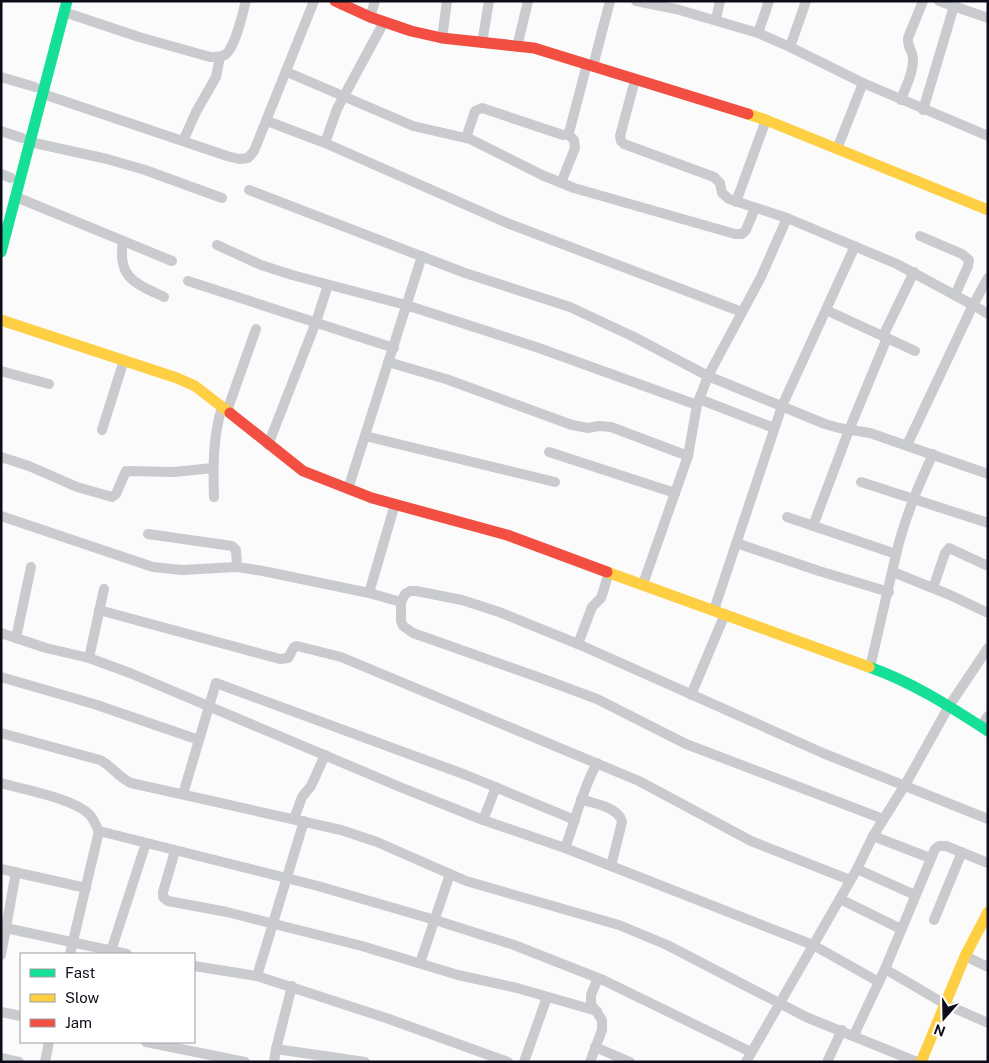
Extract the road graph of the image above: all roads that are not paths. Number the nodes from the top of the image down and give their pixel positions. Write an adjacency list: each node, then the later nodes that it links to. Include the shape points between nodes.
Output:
1 (56, 1): 33 (street)
2 (246, 1): 27 (street, via 234,41 227,53)
3 (314, 1): 29 (street)
4 (335, 1): 18 (street)
5 (375, 1): 18 (street)
6 (447, 1): 23 (street)
7 (489, 1): 24 (street)
8 (528, 1): 25 (street)
9 (610, 1): 28 (street)
10 (636, 1): 20 (street)
11 (720, 1): 20 (street)
12 (769, 1): 22 (street)
13 (806, 1): 26 (street)
14 (923, 1): 35 (street, via 908,38 913,63)
15 (939, 1): 16 (street)
16 (954, 6): 19 (street); 36 (street)
17 (65, 7): 27 (street, via 139,37 210,58); 33 (street)
18 (370, 17): 21 (street)
19 (988, 18)
20 (716, 19): 22 (street)
21 (384, 22): 23 (street); 34 (street)
22 (758, 33): 26 (street)
23 (442, 38): 24 (street)
24 (482, 43): 25 (street)
25 (518, 47): 28 (street, via 534,48)
26 (790, 47): 32 (street)
27 (220, 57): 44 (street, via 216,77)
28 (590, 65): 31 (street); 40 (street)
29 (287, 72): 34 (street); 38 (street)
30 (1, 78): 33 (street)
31 (636, 80): 37 (street); 52 (street, via 621,141 714,177 720,182 724,197)
32 (863, 84): 35 (street); 46 (street)
33 (39, 91): 43 (street); 44 (street)
34 (344, 96): 42 (street, via 413,126); 45 (street)
35 (901, 100): 36 (street)
36 (923, 110): 41 (street)
37 (766, 120): 46 (street); 52 (street)
38 (267, 121): 44 (street, via 248,158 233,158); 45 (street)
39 (1, 131): 43 (street)
40 (568, 134): 42 (street, via 478,109); 48 (street, via 574,140 575,148)
41 (988, 136)
42 (466, 138): 48 (street)
43 (26, 140): 47 (street); 50 (street); 51 (street, via 107,159)
44 (183, 141)
45 (325, 143): 73 (street, via 507,223)
46 (837, 149): 54 (street)
47 (6, 176): 55 (street)
48 (561, 182): 53 (street, via 735,234 746,230)
49 (249, 190): 62 (street)
50 (16, 197): 58 (street); 61 (street)
51 (222, 198)
52 (736, 202): 53 (street)
53 (755, 208): 56 (street)
54 (988, 210)
55 (1, 215)
56 (787, 218): 60 (street); 73 (street)
57 (920, 236): 68 (street, via 969,260)
58 (123, 241): 63 (street); 69 (street, via 121,255 127,276)
59 (217, 245): 67 (street, via 261,265)
60 (855, 246): 64 (street); 72 (street)
61 (1, 252)
62 (422, 256): 70 (street); 84 (street, via 570,307)
63 (172, 261)
64 (914, 272): 68 (street); 78 (street)
65 (988, 278): 71 (street)
66 (188, 281): 76 (street)
67 (328, 285): 70 (street); 76 (street)
68 (955, 295): 71 (street)
69 (164, 297)
70 (406, 305): 79 (street); 86 (street)
71 (973, 305): 74 (street); 94 (street)
72 (826, 310): 78 (street); 87 (street)
73 (742, 312): 84 (street)
74 (988, 314)
75 (1, 320): 81 (street)
76 (316, 322): 79 (street); 93 (street)
77 (256, 329): 88 (street)
78 (885, 337): 80 (street); 91 (street)
79 (394, 348): 82 (street)
80 (915, 351)
81 (124, 360): 88 (street, via 195,386); 90 (street)
82 (388, 362): 92 (street); 97 (street, via 446,379 572,425 611,428)
83 (1, 371): 85 (street)
84 (708, 376): 86 (street); 87 (street)
85 (49, 384)
86 (698, 402): 89 (street); 97 (street)
87 (782, 406): 89 (street); 91 (street)
88 (224, 409): 93 (street); 99 (street, via 215,436)
89 (774, 428): 113 (street)
90 (102, 430)
91 (849, 430): 94 (street); 111 (street)
92 (365, 436): 101 (street); 103 (street)
93 (268, 445): 103 (street, via 303,472)
94 (907, 445): 96 (street)
95 (549, 452): 104 (street)
96 (933, 454): 100 (street); 106 (street)
97 (688, 456): 104 (street)
98 (1, 457): 99 (street, via 112,497 126,470 174,472)
99 (213, 468): 105 (street)
100 (988, 474)
101 (554, 482)
102 (860, 482): 106 (street)
103 (348, 489): 107 (street)
104 (675, 493): 120 (street)
105 (214, 497)
106 (913, 498): 110 (street); 114 (street)
107 (394, 504): 118 (street, via 507,535); 124 (street)
108 (1, 516): 117 (street, via 152,567 182,570)
109 (787, 517): 111 (street)
110 (988, 523)
111 (813, 526): 114 (street)
112 (148, 534): 117 (street, via 232,546 236,550)
113 (736, 543): 123 (street); 127 (street)
114 (896, 554): 119 (street)
115 (988, 566): 121 (street, via 949,548)
116 (31, 567): 131 (street)
117 (237, 567): 124 (street)
118 (609, 572): 120 (street); 132 (street, via 601,598 592,606)
119 (892, 572): 121 (street); 123 (street)
120 (643, 584): 127 (street)
121 (933, 588): 128 (street)
122 (104, 589): 126 (street)
123 (889, 592): 135 (street)
124 (369, 593): 125 (street)
125 (401, 602): 132 (street, via 410,591 429,592 499,612); 151 (street, via 401,621 413,633 597,699 686,744)
126 (99, 610): 134 (street); 145 (street, via 280,659 288,658 297,646 341,657)
127 (714, 610): 129 (street)
128 (988, 613)
129 (725, 614): 135 (street); 137 (street)
130 (1, 632): 131 (street)
131 (16, 638): 134 (street)
132 (578, 644): 137 (street)
133 (988, 648): 139 (street)
134 (89, 658): 138 (street)
135 (870, 667): 139 (street, via 900,679)
136 (1, 677): 143 (street)
137 (691, 695): 147 (street)
138 (209, 706): 143 (street); 144 (street); 148 (street, via 216,684)
139 (949, 706): 141 (street); 147 (street)
140 (988, 716): 141 (street)
141 (984, 728)
142 (1, 733): 149 (street, via 100,760 131,784)
143 (199, 740): 149 (street)
144 (325, 755): 153 (street, via 311,786 302,797); 154 (street)
145 (596, 763): 150 (street); 170 (street, via 640,781 750,841)
146 (1, 783): 156 (street, via 82,808 92,816)
147 (905, 785): 151 (street); 152 (street)
148 (496, 787): 154 (street); 155 (street)
149 (183, 794): 153 (street)
150 (581, 799): 155 (street); 164 (street, via 621,816)
151 (883, 819): 157 (street)
152 (988, 819)
153 (299, 820): 168 (street, via 377,842); 169 (street)
154 (483, 820): 159 (street)
155 (576, 820): 159 (street)
156 (99, 831): 158 (street); 171 (street)
157 (873, 836): 162 (street); 166 (street)
158 (146, 843): 160 (street); 182 (street)
159 (565, 848): 164 (street)
160 (175, 851): 169 (street); 177 (street, via 163,892 168,901)
161 (962, 852): 162 (street, via 939,846); 163 (street); 176 (street)
162 (930, 858): 172 (street)
163 (988, 863)
164 (611, 866): 181 (street)
165 (1, 869): 167 (street)
166 (857, 869): 170 (street); 172 (street)
167 (16, 872): 171 (street); 178 (street)
168 (450, 874): 175 (street); 196 (street, via 619,925 667,945)
169 (287, 879): 175 (street); 177 (street)
170 (850, 880): 173 (street)
171 (86, 888): 180 (street)
172 (915, 895): 179 (street)
173 (840, 899): 179 (street); 181 (street)
174 (988, 912): 186 (street)
175 (435, 920): 187 (street); 192 (street, via 514,945)
176 (934, 920)
177 (273, 924): 187 (street); 191 (street)
178 (6, 928): 180 (street); 185 (street)
179 (901, 929): 190 (street)
180 (73, 942): 182 (street); 183 (street)
181 (813, 945): 193 (street); 196 (street)
182 (111, 951): 184 (street)
183 (70, 953)
184 (122, 953)
185 (1, 955)
186 (965, 956): 189 (street); 197 (street)
187 (420, 963): 195 (street)
188 (195, 966): 191 (street)
189 (988, 967)
190 (885, 969): 193 (street); 197 (street)
191 (257, 976): 194 (street)
192 (598, 978): 198 (street, via 591,995 591,1004); 208 (street)
193 (879, 982): 203 (street)
194 (292, 986): 207 (street); 216 (street)
195 (546, 996): 198 (street); 217 (street)
196 (780, 1002): 202 (street, via 806,1017); 208 (street)
197 (945, 1004): 201 (street); 222 (street)
198 (597, 1011): 206 (street, via 602,1020 602,1030)
199 (1, 1012): 200 (street)
200 (20, 1016)
201 (988, 1023)
202 (842, 1030): 203 (street); 221 (street)
203 (854, 1035): 222 (street)
204 (49, 1043): 213 (street)
205 (150, 1043): 210 (street)
206 (595, 1047): 218 (street); 219 (street)
207 (276, 1049): 211 (street); 215 (street)
208 (751, 1052): 220 (street)
209 (1, 1058): 212 (street)
210 (206, 1058): 214 (street)
211 (360, 1061)
212 (19, 1062)
213 (45, 1062)
214 (245, 1062)
215 (274, 1062)
216 (508, 1062)
217 (524, 1062)
218 (590, 1062)
219 (630, 1062)
220 (746, 1062)
221 (827, 1062)
222 (919, 1062)

